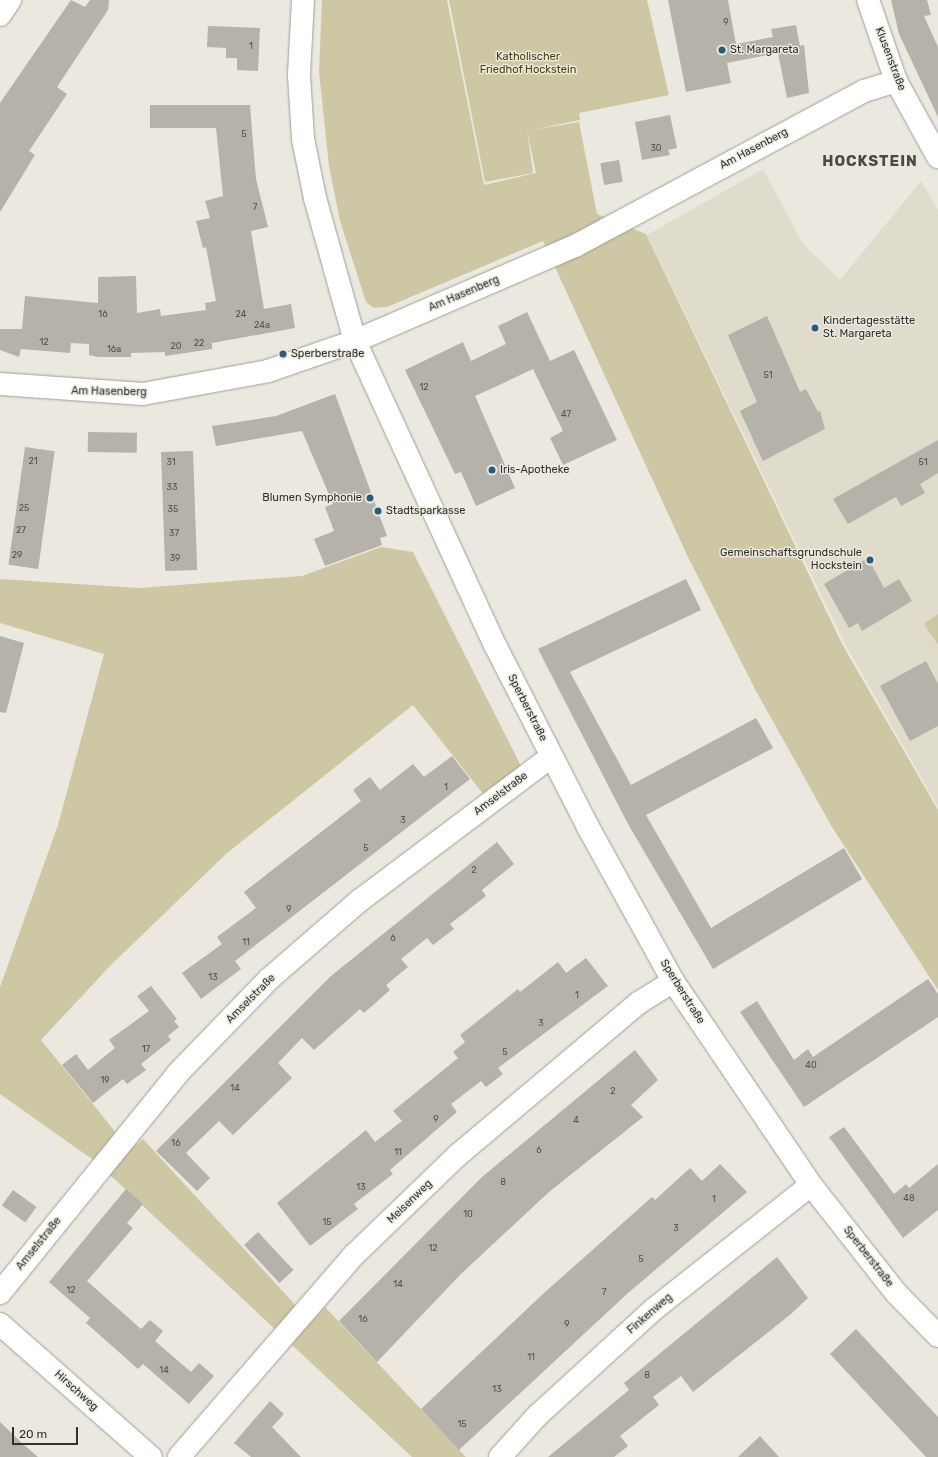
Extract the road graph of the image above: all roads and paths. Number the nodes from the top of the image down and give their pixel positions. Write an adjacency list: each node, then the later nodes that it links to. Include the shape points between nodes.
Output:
1 (10, 0): 4 (street)
2 (303, 0): 7 (street, Sperberstraße, via 299,75 304,139 315,198)
3 (868, 0): 5 (street, Klusenstraße)
4 (0, 15)
5 (896, 81): 6 (street, Klusenstraße); 7 (street, Am Hasenberg, via 864,91 575,246)
6 (938, 157)
7 (355, 342): 8 (street, Am Hasenberg, via 268,372 143,394); 9 (street, Sperberstraße, via 494,645)
8 (0, 384)
9 (552, 757): 10 (street, Sperberstraße); 12 (street, Amselstraße, via 359,901 269,979 178,1073)
10 (673, 981): 11 (street, Sperberstraße); 16 (street, Meisenweg, via 640,1002 458,1155 369,1240)
11 (811, 1185): 14 (street, Sperberstraße, via 896,1293); 17 (street, Finkenweg, via 654,1309 538,1415)
12 (0, 1293)
13 (0, 1324): 15 (street, Hirschweg)
14 (938, 1336)
15 (151, 1457)
16 (179, 1457)
17 (500, 1457)

